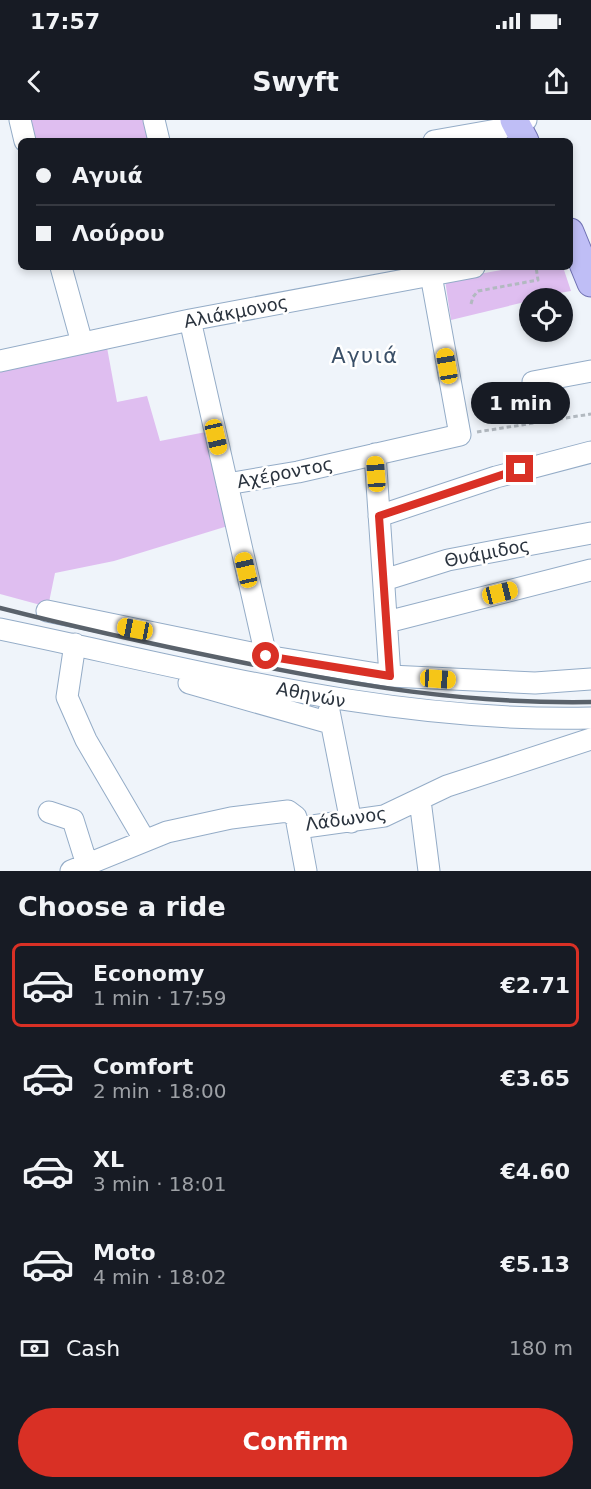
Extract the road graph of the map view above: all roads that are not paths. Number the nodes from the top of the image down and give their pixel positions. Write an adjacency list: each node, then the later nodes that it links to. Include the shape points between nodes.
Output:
1 (20, 120): 4 (street)
2 (154, 120): 5 (street)
3 (521, 126): 6 (street)
4 (24, 138)
5 (158, 138)
6 (451, 138)
7 (573, 244): 11 (main road)
8 (62, 270): 13 (street)
9 (456, 270): 10 (street, Αλιάκμονος)
10 (431, 274): 12 (street, Αλιάκμονος); 18 (street, Αχέροντος, via 460,435)
11 (591, 283)
12 (190, 321): 13 (street, Αλιάκμονος); 19 (street)
13 (82, 343): 14 (street, Αλιάκμονος)
14 (0, 361)
15 (591, 371): 16 (street)
16 (533, 382)
17 (591, 452): 20 (street, via 496,477)
18 (375, 454): 19 (street, Αχέροντος); 20 (street)
19 (227, 484): 28 (street)
20 (379, 516): 23 (street)
21 (591, 532): 23 (street, Θυάμιδος, via 448,560)
22 (591, 570): 25 (street)
23 (384, 579): 25 (street)
24 (47, 611): 28 (street, Αθηνών)
25 (387, 622): 30 (street)
26 (0, 629): 27 (street, Αθηνών)
27 (75, 644): 29 (street, Αθηνών); 40 (street, via 67,697 86,740)
28 (266, 656): 30 (street, Αθηνών)
29 (162, 664): 32 (street, Αθηνών); 34 (street, via 174,679)
30 (390, 676): 31 (street, Αθηνών, via 535,683)
31 (591, 680)
32 (327, 699): 33 (street, Αθηνών, via 432,712); 34 (street)
33 (591, 718)
34 (330, 723): 38 (street)
35 (591, 739): 36 (street, Λάδωνος, via 447,786)
36 (420, 800): 38 (street, Λάδωνος, via 384,816); 43 (street)
37 (49, 812): 41 (street, via 73,820)
38 (351, 822): 39 (street, Λάδωνος)
39 (298, 828): 40 (street, Λάδωνος, via 292,813 284,811 198,824); 42 (street)
40 (144, 839): 41 (street, Λάδωνος)
41 (83, 869)
42 (306, 871)
43 (429, 871)

